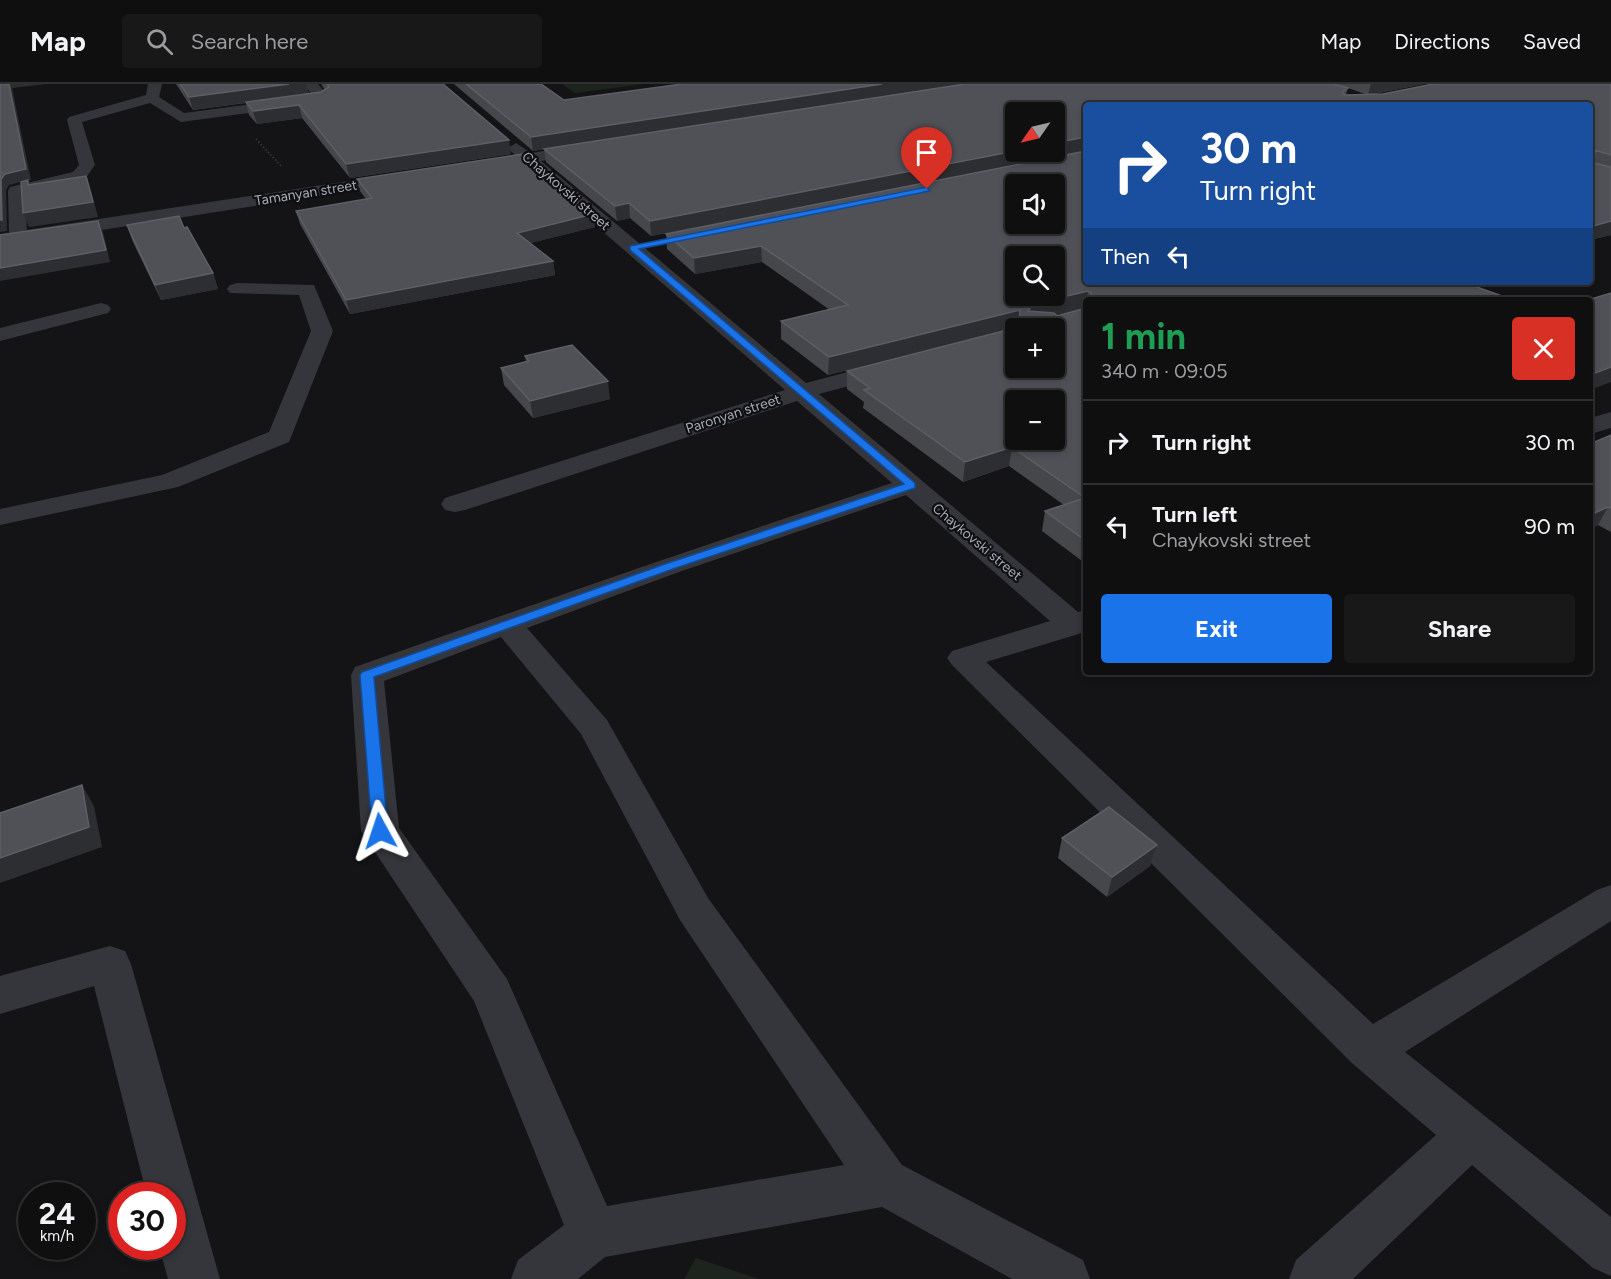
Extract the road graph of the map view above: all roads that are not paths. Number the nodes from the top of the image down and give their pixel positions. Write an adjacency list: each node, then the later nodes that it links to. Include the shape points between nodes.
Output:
1 (311, 84): 4 (street, via 323,99)
2 (153, 91): 4 (street, via 181,118); 10 (street, via 74,120 87,165 80,176 16,191)
3 (241, 92): 4 (street)
4 (254, 108)
5 (502, 136): 7 (street, Chaykovski street)
6 (609, 145): 7 (street)
7 (528, 158): 8 (street); 13 (street, Chaykovski street)
8 (470, 167)
9 (411, 176): 10 (street, Tamanyan street)
10 (18, 238): 11 (street, Tamanyan street)
11 (0, 240)
12 (656, 243): 13 (street)
13 (633, 248): 18 (street, Chaykovski street)
14 (237, 289): 23 (street, via 307,289 322,331 280,436 168,481)
15 (101, 309): 16 (street)
16 (0, 335)
17 (914, 362): 18 (street, Paronyan street)
18 (801, 392): 21 (street, Chaykovski street); 22 (street, Paronyan street)
19 (1611, 419): 20 (street)
20 (1593, 427)
21 (911, 485): 24 (street, Chaykovski street); 25 (street)
22 (455, 504)
23 (0, 517)
24 (1080, 622): 28 (street, via 963,658)
25 (507, 624): 31 (street, via 595,728 694,909); 32 (street, via 367,675 380,831 492,992)
26 (1611, 901): 28 (street)
27 (0, 995): 30 (street, via 110,964)
28 (1369, 1050): 29 (street)
29 (1471, 1134): 34 (street); 38 (street)
30 (168, 1182)
31 (885, 1182): 32 (street); 37 (street)
32 (593, 1234): 36 (street)
33 (186, 1249): 35 (street)
34 (1611, 1250)
35 (194, 1279)
36 (537, 1279)
37 (1064, 1279)
38 (1315, 1279)

